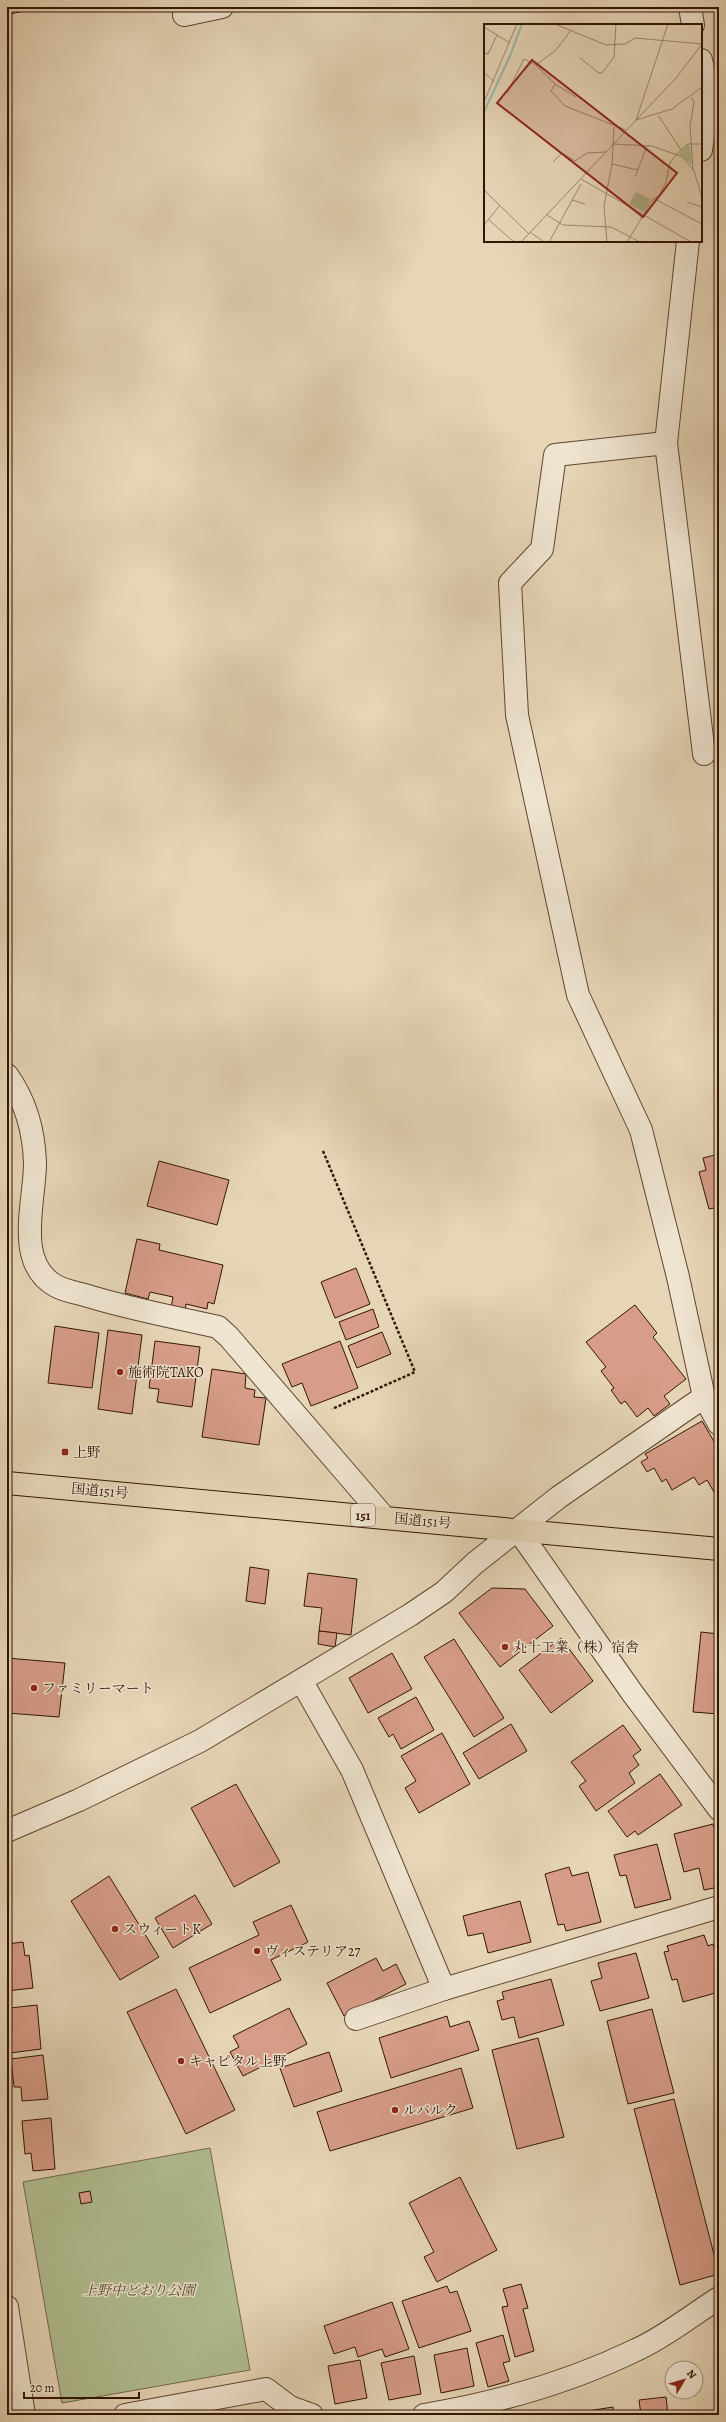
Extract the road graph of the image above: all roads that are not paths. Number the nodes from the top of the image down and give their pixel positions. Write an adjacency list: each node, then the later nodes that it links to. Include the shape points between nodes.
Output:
1 (222, 7): 3 (street)
2 (690, 7): 4 (street)
3 (184, 15)
4 (693, 24)
5 (702, 63): 6 (street)
6 (714, 97): 7 (street)
7 (702, 146)
8 (688, 242): 9 (street)
9 (666, 443): 10 (street); 12 (street, via 555,455 542,549 510,583 517,715 578,995 642,1130)
10 (704, 754)
11 (7, 1075): 15 (street, via 18,1090 26,1109 31,1136 35,1162 30,1245 38,1270 57,1287 108,1302 218,1327)
12 (704, 1397): 13 (street); 16 (street, via 559,1497)
13 (719, 1424)
14 (7, 1483): 15 (highway, 国道151号 / 151)
15 (384, 1517): 16 (highway, 国道151号 / 151)
16 (518, 1530): 17 (highway, 国道151号 / 151); 18 (street, via 474,1563 439,1596); 19 (street, via 633,1694)
17 (719, 1549)
18 (302, 1682): 20 (street, via 200,1741 79,1800); 22 (street, via 352,1770)
19 (719, 1809)
20 (7, 1831)
21 (719, 1907): 22 (street)
22 (444, 1989): 23 (street)
23 (356, 2019)
24 (719, 2298): 30 (street, via 637,2350 556,2383 454,2410)
25 (7, 2307): 27 (street)
26 (290, 2411): 28 (street, via 266,2389); 29 (street)
27 (24, 2415)
28 (125, 2415)
29 (312, 2415)
30 (424, 2415)

